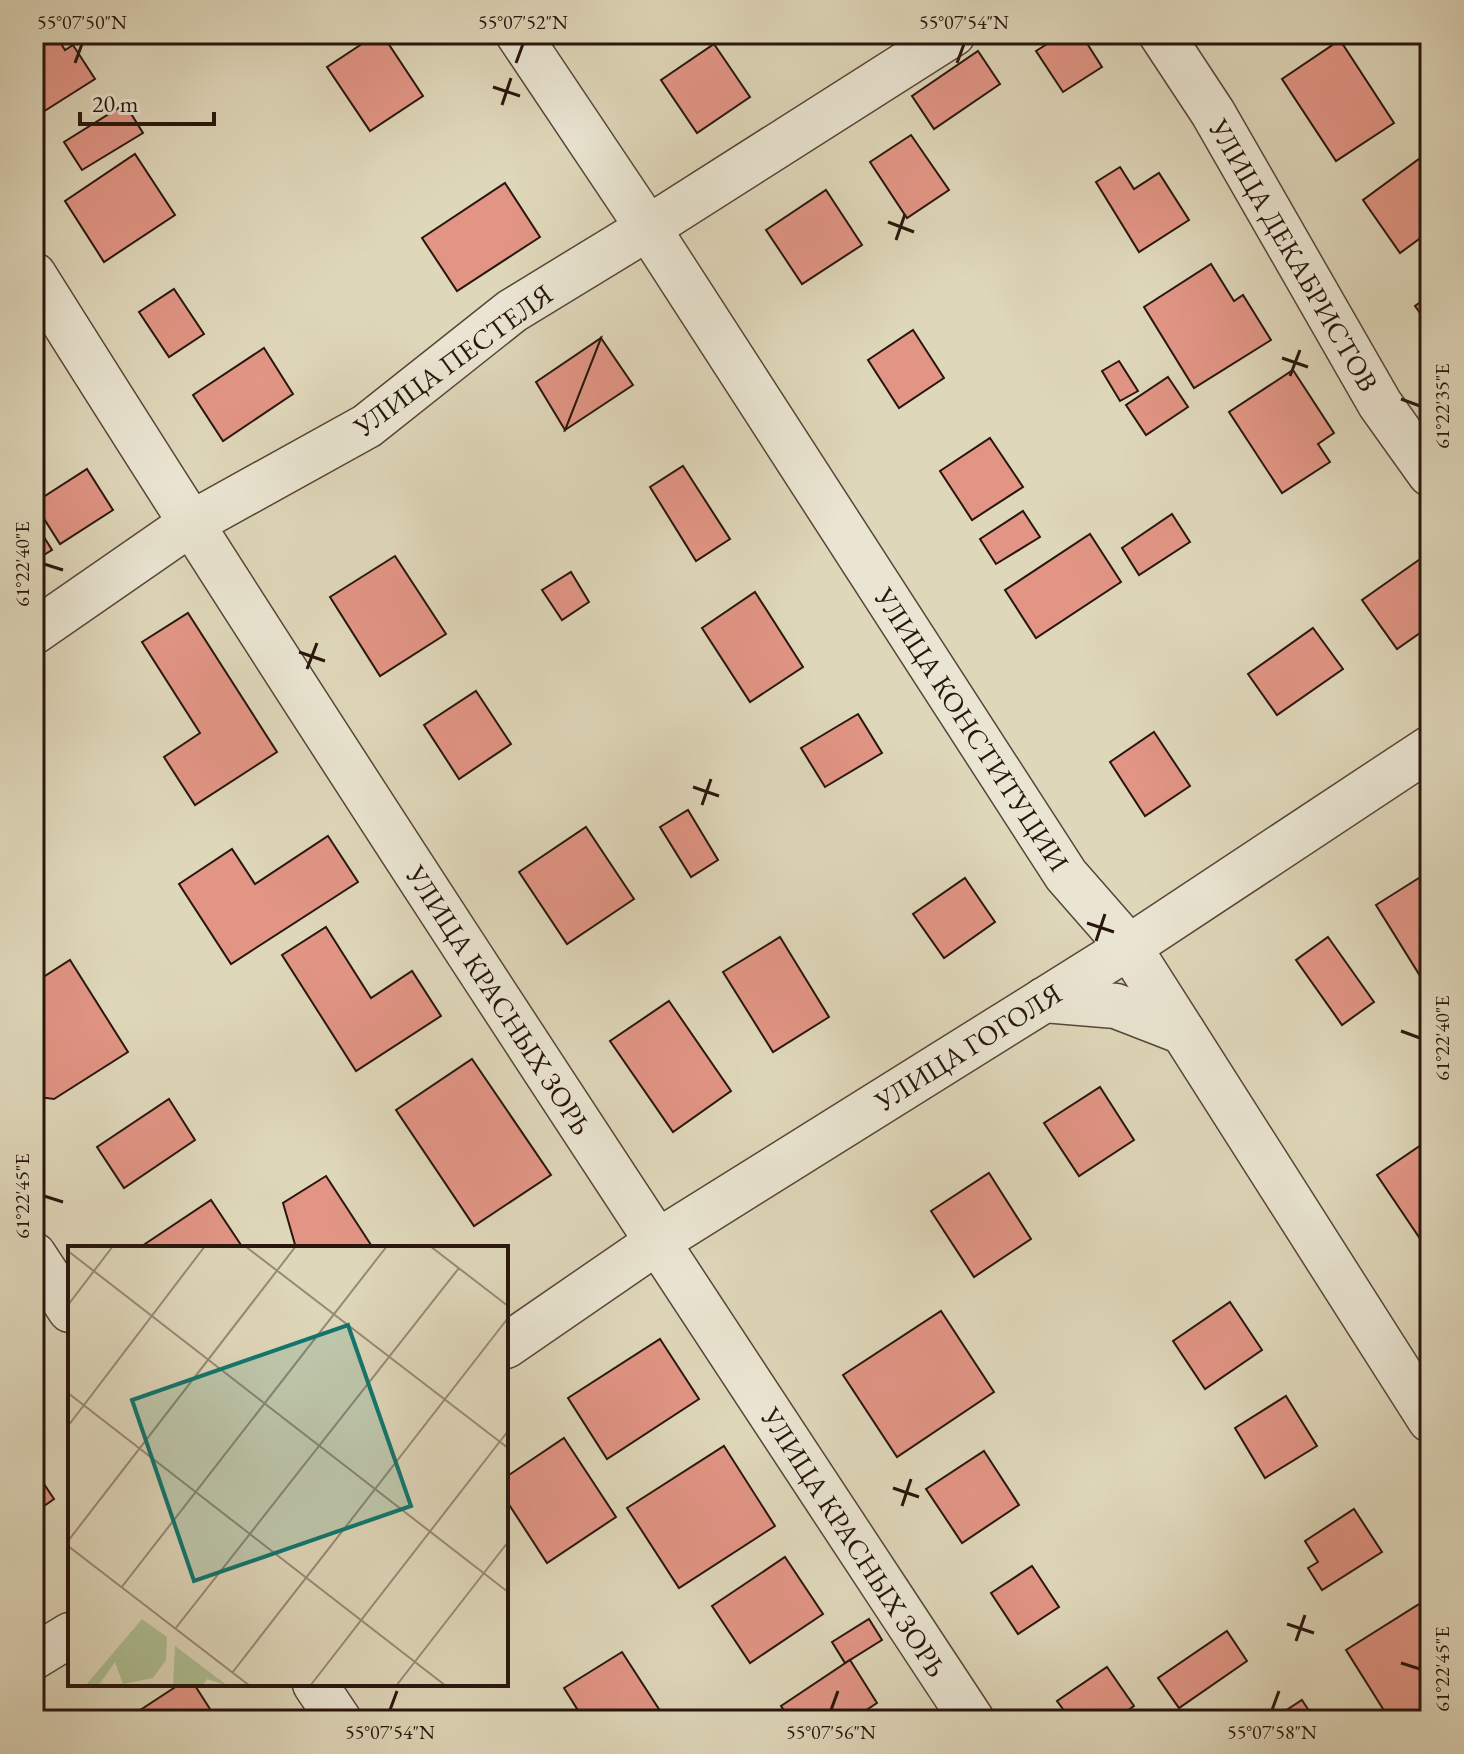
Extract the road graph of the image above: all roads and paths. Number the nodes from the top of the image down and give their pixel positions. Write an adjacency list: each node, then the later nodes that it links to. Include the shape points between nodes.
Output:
1 (518, 34): 4 (street, УЛИЦА КОНСТИТУЦИИ)
2 (953, 34): 4 (street, УЛИЦА ПЕСТЕЛЯ)
3 (1161, 34): 6 (street, УЛИЦА ДЕКАБРИСТОВ, via 1213,113 1380,404)
4 (648, 228): 7 (street, УЛИЦА ПЕСТЕЛЯ, via 512,311 367,426); 10 (street, УЛИЦА КОНСТИТУЦИИ, via 1066,875)
5 (34, 275): 7 (street, УЛИЦА КРАСНЫХ ЗОРЬ)
6 (1430, 474)
7 (190, 524): 8 (street, УЛИЦА ПЕСТЕЛЯ); 13 (street, УЛИЦА КРАСНЫХ ЗОРЬ)
8 (34, 632)
9 (1430, 748): 10 (street, УЛИЦА ГОГОЛЯ)
10 (1129, 947): 11 (street, УЛИЦА ГОГОЛЯ); 12 (street, УЛИЦА КОНСТИТУЦИИ)
11 (1044, 1000): 12 (street, via 1116,1006); 13 (street, УЛИЦА ГОГОЛЯ)
12 (1183, 1032): 17 (street, УЛИЦА КОНСТИТУЦИИ)
13 (657, 1242): 16 (street, УЛИЦА ГОГОЛЯ); 22 (street, УЛИЦА КРАСНЫХ ЗОРЬ)
14 (34, 1255): 15 (street)
15 (68, 1307)
16 (508, 1345)
17 (1430, 1420)
18 (68, 1636): 19 (street)
19 (34, 1657)
20 (316, 1686): 21 (street)
21 (339, 1720)
22 (972, 1720)

